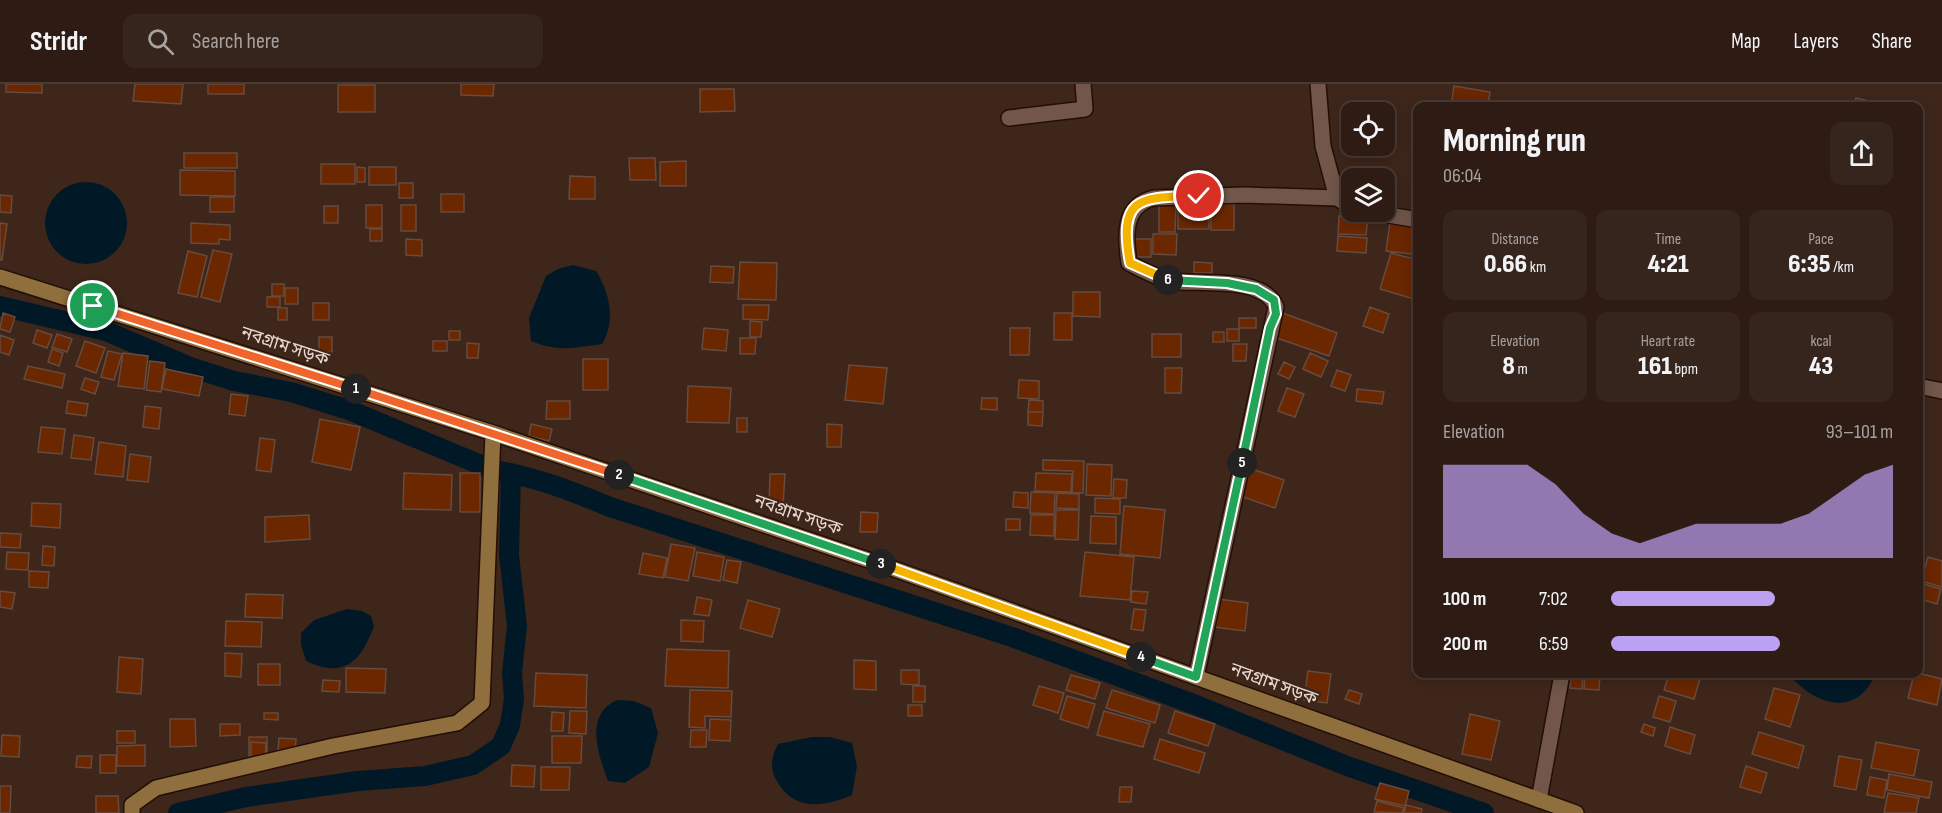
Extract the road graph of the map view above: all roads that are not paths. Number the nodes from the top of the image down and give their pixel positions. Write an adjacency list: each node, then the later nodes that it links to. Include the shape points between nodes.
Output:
1 (1083, 84): 3 (street, via 1085,109)
2 (1318, 84): 4 (street, via 1323,146)
3 (1009, 118)
4 (1336, 198): 5 (street); 12 (street, via 1154,198 1141,201 1131,210 1130,263 1172,281 1209,281 1256,289 1274,300 1276,306)
5 (1341, 201)
6 (1395, 216): 7 (street)
7 (1413, 219)
8 (0, 277): 11 (main road, নবগ্রাম সড়ক)
9 (1923, 388): 10 (street)
10 (1942, 391)
11 (493, 439): 12 (main road, নবগ্রাম সড়ক, via 883,565); 15 (main road, via 482,703 457,723 333,746 156,788 132,805)
12 (1196, 677): 14 (main road, নবগ্রাম সড়ক)
13 (1562, 678): 14 (street)
14 (1546, 806): 16 (main road, নবগ্রাম সড়ক)
15 (132, 813)
16 (1576, 813)

